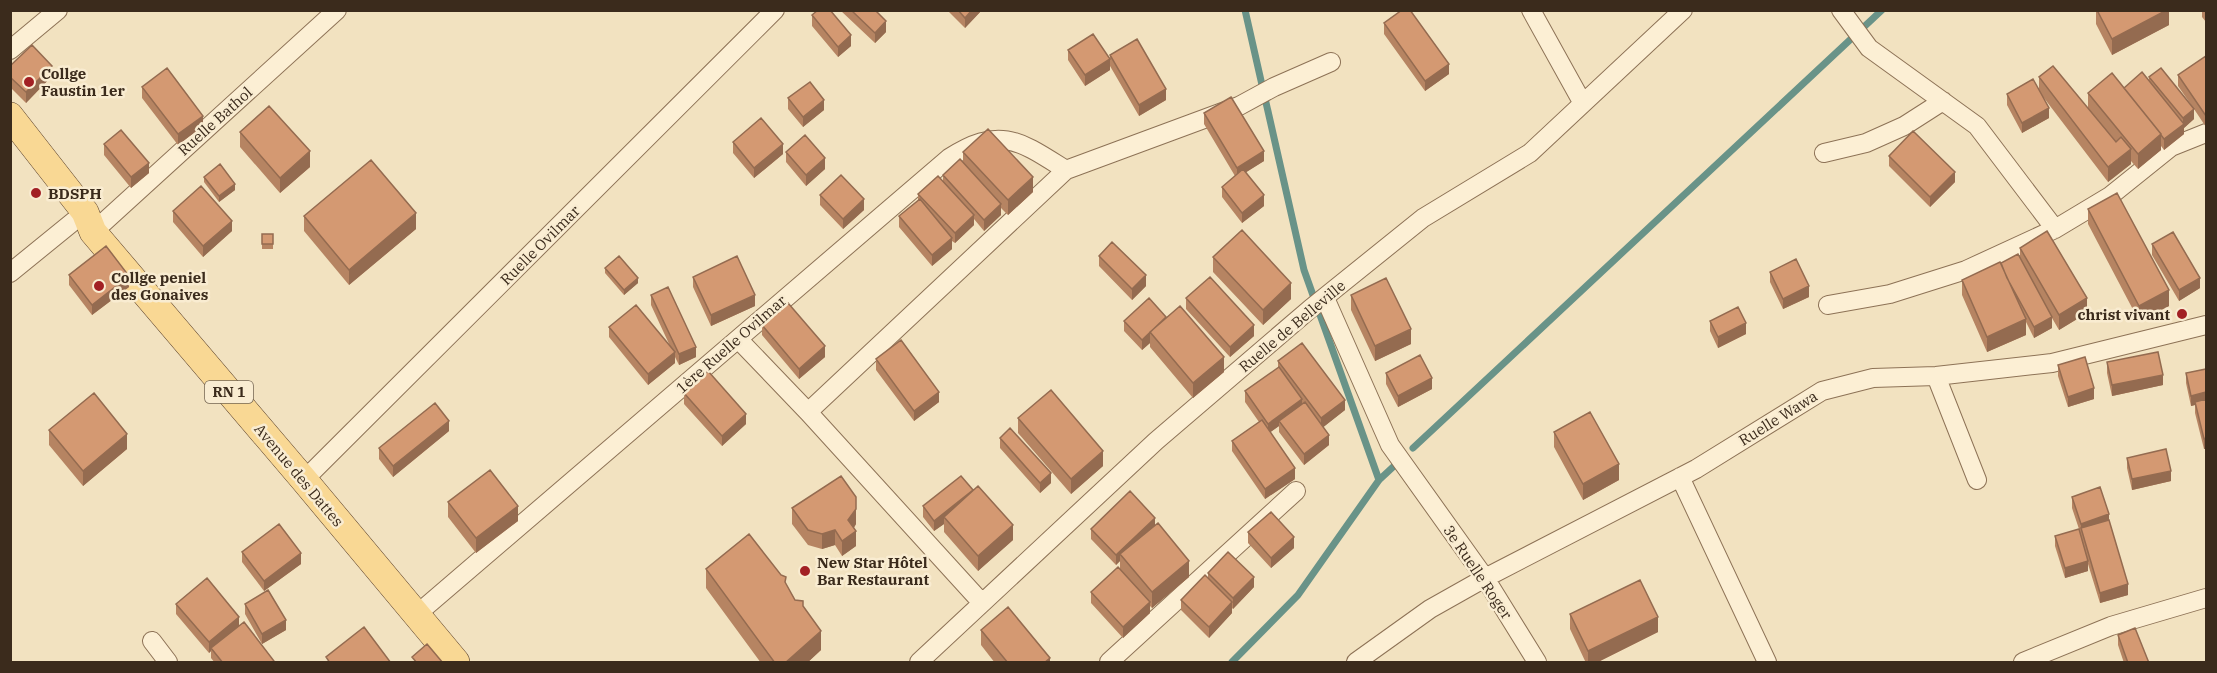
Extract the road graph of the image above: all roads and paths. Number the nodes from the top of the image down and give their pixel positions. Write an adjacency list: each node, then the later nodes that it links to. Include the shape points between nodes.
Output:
1 (58, 10): 7 (street)
2 (337, 10): 15 (street, Ruelle Bathol)
3 (775, 10): 25 (street, Ruelle Ovilmar)
4 (1531, 10): 10 (street)
5 (1683, 10): 10 (street, Ruelle de Belleville)
6 (1843, 13): 9 (street, via 1869,48)
7 (10, 50)
8 (1331, 62): 14 (street, via 1239,106)
9 (1943, 100): 13 (street, via 1904,126 1866,143); 16 (street, via 1977,126)
10 (1582, 102): 18 (street, Ruelle de Belleville, via 1530,153 1423,219)
11 (10, 116): 15 (main road, Avenue des Dattes / RN 1)
12 (2206, 133): 16 (street, via 2171,147 2110,196)
13 (1824, 153)
14 (1066, 170): 21 (street, 1ère Ruelle Ovilmar, via 1028,146 1007,139 968,146 949,158); 23 (street)
15 (89, 222): 17 (street, Ruelle Bathol); 25 (main road, Avenue des Dattes / RN 1)
16 (2055, 229): 19 (street, via 1966,270 1890,294)
17 (10, 273)
18 (1318, 303): 28 (street, 3e Ruelle Roger, via 1390,445); 30 (street, Ruelle de Belleville, via 1156,441)
19 (1828, 305)
20 (2206, 325): 22 (street, Ruelle Wawa, via 2052,363)
21 (738, 339): 23 (street); 31 (street, 1ère Ruelle Ovilmar)
22 (1936, 376): 24 (street, Ruelle Wawa, via 1873,378 1822,391); 26 (street)
23 (808, 412): 30 (street)
24 (1680, 477): 28 (street, Ruelle Wawa); 39 (street)
25 (304, 480): 31 (main road, Avenue des Dattes / RN 1)
26 (1977, 480)
27 (1296, 491): 36 (street)
28 (1485, 578): 37 (street, Ruelle Wawa, via 1430,609); 38 (street, 3e Ruelle Roger)
29 (2206, 598): 40 (street, via 2111,626)
30 (982, 603): 35 (street, Ruelle de Belleville)
31 (416, 615): 34 (main road, Avenue des Dattes / RN 1)
32 (152, 641): 33 (street)
33 (168, 663)
34 (456, 663)
35 (919, 663)
36 (1109, 663)
37 (1356, 663)
38 (1537, 663)
39 (1767, 663)
40 (2024, 663)

